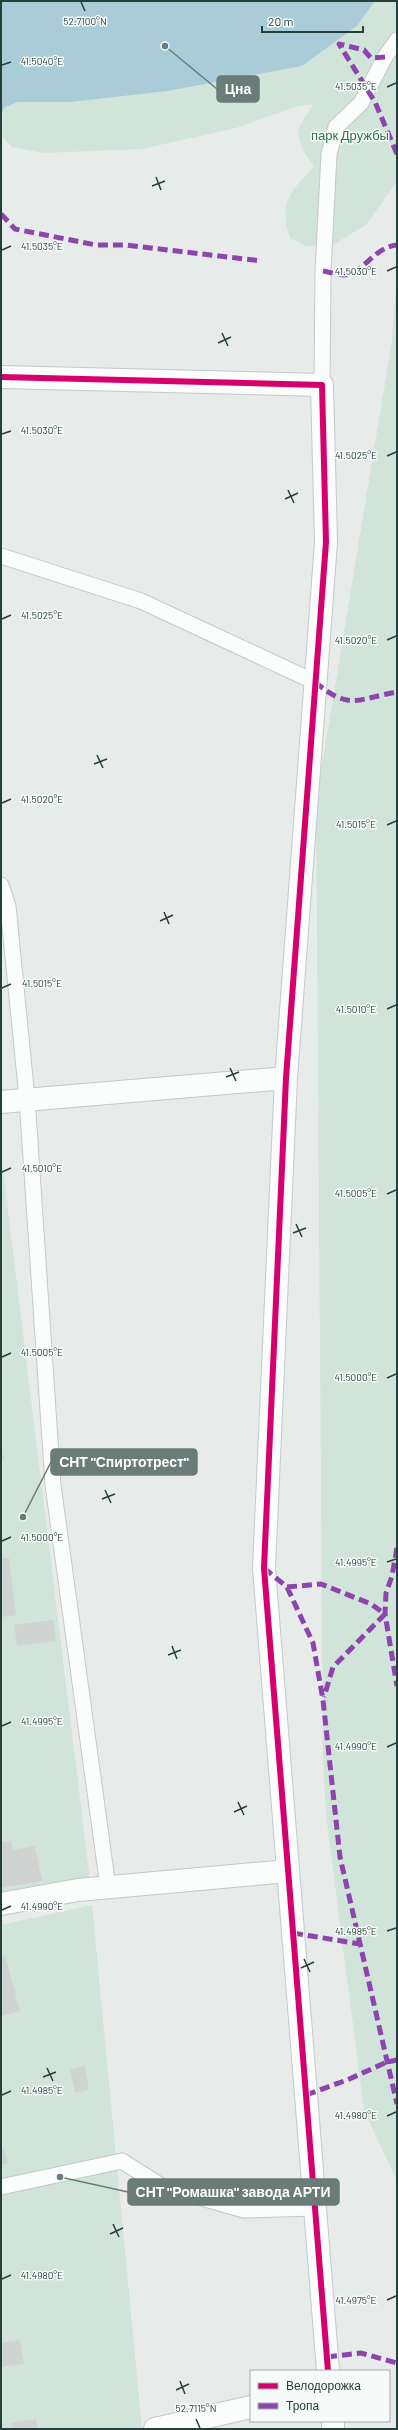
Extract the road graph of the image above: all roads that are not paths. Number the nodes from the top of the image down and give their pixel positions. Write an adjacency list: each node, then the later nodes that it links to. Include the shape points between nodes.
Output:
1 (397, 40): 3 (lane, via 361,103 336,127 329,154 323,271)
2 (1, 377): 3 (street)
3 (322, 384): 5 (street, via 326,542)
4 (1, 556): 5 (lane, via 141,601)
5 (315, 682): 7 (street)
6 (1, 885): 8 (lane, via 8,906)
7 (286, 1078): 8 (street); 10 (street, via 264,1568)
8 (27, 1098): 9 (street); 11 (lane, via 53,1485)
9 (1, 1102)
10 (288, 1871): 11 (street); 14 (street)
11 (108, 1887): 12 (street)
12 (1, 1904)
13 (1, 2187): 14 (lane, via 122,2161 163,2187 244,2210)
14 (315, 2208): 15 (street)
15 (328, 2370)
16 (250, 2407): 17 (street)
17 (155, 2429)

